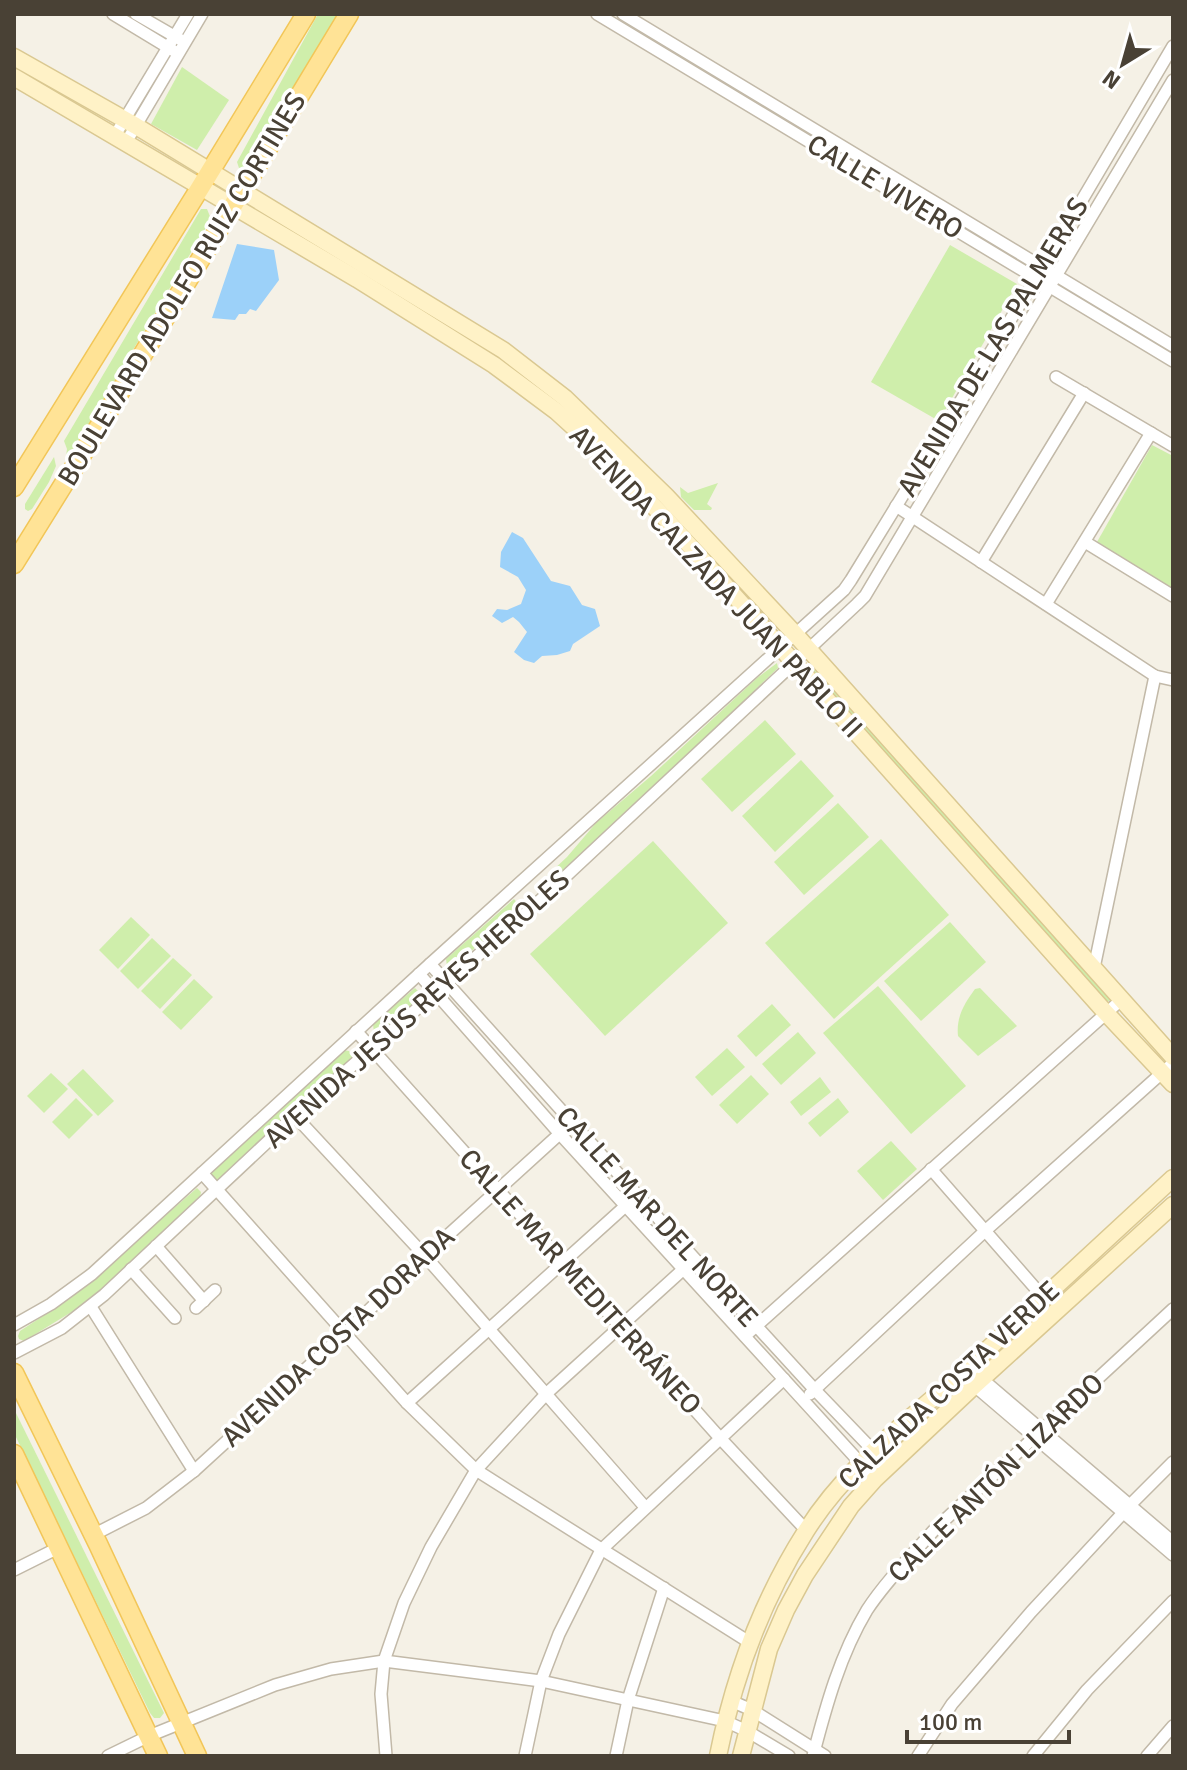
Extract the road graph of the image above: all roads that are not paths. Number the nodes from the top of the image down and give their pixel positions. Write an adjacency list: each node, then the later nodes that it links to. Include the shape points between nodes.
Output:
1 (113, 14): 9 (street)
2 (136, 14): 9 (street)
3 (188, 14): 9 (street)
4 (202, 14): 9 (street)
5 (306, 14): 18 (main road, BOULEVARD ADOLFO RUIZ CORTINES)
6 (349, 14): 20 (main road, BOULEVARD ADOLFO RUIZ CORTINES)
7 (597, 14): 23 (street, CALLE VIVERO)
8 (623, 14): 21 (street, CALLE VIVERO)
9 (176, 45): 15 (street)
10 (1173, 46): 14 (street, AVENIDA DE LAS PALMERAS)
11 (14, 57): 15 (main road, AVENIDA CALZADA JUAN PABLO II)
12 (14, 77): 17 (main road, AVENIDA CALZADA JUAN PABLO II)
13 (1173, 80): 16 (street, AVENIDA DE LAS PALMERAS)
14 (1130, 119): 16 (street); 21 (street, AVENIDA DE LAS PALMERAS)
15 (130, 123): 17 (street); 18 (main road, AVENIDA CALZADA JUAN PABLO II)
16 (1145, 128): 22 (street, AVENIDA DE LAS PALMERAS)
17 (120, 140): 19 (main road, AVENIDA CALZADA JUAN PABLO II)
18 (210, 172): 19 (main road, BOULEVARD ADOLFO RUIZ CORTINES); 20 (main road, AVENIDA CALZADA JUAN PABLO II)
19 (200, 188): 20 (main road, AVENIDA CALZADA JUAN PABLO II); 32 (main road, BOULEVARD ADOLFO RUIZ CORTINES)
20 (238, 198): 34 (main road, AVENIDA CALZADA JUAN PABLO II, via 357,279 498,357); 38 (main road, BOULEVARD ADOLFO RUIZ CORTINES)
21 (1043, 267): 22 (street, CALLE VIVERO); 23 (street, AVENIDA DE LAS PALMERAS)
22 (1057, 275): 24 (street, AVENIDA DE LAS PALMERAS); 25 (street, CALLE VIVERO)
23 (1036, 278): 24 (street, CALLE VIVERO); 33 (street, AVENIDA DE LAS PALMERAS)
24 (1050, 286): 26 (street, CALLE VIVERO); 35 (street, AVENIDA DE LAS PALMERAS)
25 (1171, 345): 26 (street)
26 (1162, 355): 27 (street, CALLE VIVERO)
27 (1173, 361)
28 (1056, 377): 29 (street)
29 (1084, 393): 30 (street); 37 (street)
30 (1151, 433): 31 (street); 36 (street)
31 (1173, 446)
32 (14, 487)
33 (896, 506): 35 (street); 41 (street, AVENIDA DE LAS PALMERAS, via 844,590)
34 (671, 512): 41 (main road, AVENIDA CALZADA JUAN PABLO II); 42 (main road, AVENIDA CALZADA JUAN PABLO II)
35 (912, 518): 37 (street); 43 (street, AVENIDA DE LAS PALMERAS, via 865,596)
36 (1085, 542): 39 (street); 40 (street)
37 (981, 562): 40 (street)
38 (14, 564)
39 (1173, 596)
40 (1046, 604): 45 (street)
41 (795, 634): 42 (street, AVENIDA JESÚS REYES HEROLES); 43 (main road, AVENIDA CALZADA JUAN PABLO II)
42 (780, 648): 44 (main road, AVENIDA CALZADA JUAN PABLO II); 47 (street, AVENIDA JESÚS REYES HEROLES)
43 (808, 649): 44 (street, AVENIDA JESÚS REYES HEROLES); 48 (main road, AVENIDA CALZADA JUAN PABLO II)
44 (794, 663): 50 (street, AVENIDA JESÚS REYES HEROLES); 53 (main road, AVENIDA CALZADA JUAN PABLO II)
45 (1155, 676): 46 (street); 48 (street)
46 (1173, 680)
47 (430, 964): 49 (street, AVENIDA JESÚS REYES HEROLES); 50 (street, CALLE MAR DEL NORTE)
48 (1094, 968): 52 (main road, AVENIDA CALZADA JUAN PABLO II)
49 (419, 974): 51 (street, CALLE MAR DEL NORTE); 54 (street, AVENIDA JESÚS REYES HEROLES)
50 (447, 983): 51 (street, AVENIDA JESÚS REYES HEROLES); 58 (street, CALLE MAR DEL NORTE)
51 (435, 993): 55 (street, AVENIDA JESÚS REYES HEROLES); 59 (street, CALLE MAR DEL NORTE)
52 (1121, 1000): 53 (street); 56 (main road, AVENIDA CALZADA JUAN PABLO II)
53 (1106, 1013): 56 (main road, AVENIDA CALZADA JUAN PABLO II); 60 (street)
54 (356, 1031): 55 (street, CALLE MAR MEDITERRÁNEO); 61 (street, AVENIDA JESÚS REYES HEROLES)
55 (371, 1048): 57 (street, AVENIDA JESÚS REYES HEROLES); 64 (street, CALLE MAR MEDITERRÁNEO)
56 (1170, 1069): 68 (street)
57 (295, 1116): 63 (street, AVENIDA JESÚS REYES HEROLES); 70 (street)
58 (572, 1124): 59 (street, AVENIDA COSTA DORADA); 65 (street, CALLE MAR DEL NORTE)
59 (560, 1134): 64 (street, AVENIDA COSTA DORADA); 66 (street, CALLE MAR DEL NORTE)
60 (931, 1169): 68 (street); 82 (street)
61 (202, 1173): 63 (street); 80 (street, AVENIDA JESÚS REYES HEROLES, via 80,1284)
62 (1173, 1178): 76 (main road, CALZADA COSTA VERDE)
63 (216, 1189): 69 (street, AVENIDA JESÚS REYES HEROLES); 84 (street)
64 (498, 1191): 70 (street, AVENIDA COSTA DORADA); 72 (street, CALLE MAR MEDITERRÁNEO)
65 (638, 1196): 66 (street); 71 (street, CALLE MAR DEL NORTE)
66 (627, 1205): 72 (street); 73 (street, CALLE MAR DEL NORTE)
67 (1173, 1205): 90 (main road, CALZADA COSTA VERDE)
68 (985, 1231): 76 (street); 91 (street)
69 (156, 1246): 74 (street, AVENIDA JESÚS REYES HEROLES); 75 (street, via 200,1304)
70 (425, 1256): 83 (street); 84 (street, AVENIDA COSTA DORADA)
71 (694, 1258): 73 (street); 82 (street, CALLE MAR DEL NORTE)
72 (563, 1262): 81 (street, CALLE MAR MEDITERRÁNEO); 83 (street)
73 (684, 1268): 81 (street); 85 (street, CALLE MAR DEL NORTE)
74 (131, 1269): 77 (street, AVENIDA JESÚS REYES HEROLES); 79 (street)
75 (215, 1290)
76 (1043, 1297): 87 (main road, CALZADA COSTA VERDE)
77 (91, 1307): 86 (street, AVENIDA JESÚS REYES HEROLES); 103 (street)
78 (1173, 1309): 95 (street, CALLE ANTÓN LIZARDO)
79 (175, 1318)
80 (14, 1325)
81 (621, 1326): 92 (street); 96 (street, CALLE MAR MEDITERRÁNEO)
82 (757, 1326): 85 (street); 91 (street, CALLE MAR DEL NORTE)
83 (489, 1329): 92 (street); 94 (street)
84 (344, 1334): 94 (street); 103 (street, AVENIDA COSTA DORADA)
85 (745, 1336): 89 (street, CALLE MAR DEL NORTE)
86 (14, 1353)
87 (964, 1370): 90 (street); 97 (main road, CALZADA COSTA VERDE)
88 (14, 1373): 108 (main road)
89 (784, 1379): 93 (street, CALLE MAR DEL NORTE); 96 (street)
90 (978, 1383): 95 (street); 101 (main road, CALZADA COSTA VERDE)
91 (815, 1390): 93 (street); 97 (street, CALLE MAR DEL NORTE)
92 (547, 1393): 102 (street); 105 (street)
93 (804, 1400): 100 (street, CALLE MAR DEL NORTE)
94 (407, 1403): 102 (street)
95 (1038, 1434): 106 (street); 127 (street, CALLE ANTÓN LIZARDO, via 935,1529 868,1609 842,1658)
96 (720, 1438): 105 (street); 107 (street, CALLE MAR MEDITERRÁNEO)
97 (873, 1451): 100 (main road, CALZADA COSTA VERDE); 101 (street, CALLE MAR DEL NORTE)
98 (14, 1454): 110 (main road)
99 (1173, 1462): 106 (street)
100 (860, 1464): 104 (street, CALLE MAR DEL NORTE); 107 (main road, CALZADA COSTA VERDE)
101 (889, 1467): 104 (main road, CALZADA COSTA VERDE)
102 (476, 1470): 111 (street); 117 (street, via 404,1603)
103 (194, 1471): 108 (street, AVENIDA COSTA DORADA, via 146,1508)
104 (875, 1479): 121 (main road, CALZADA COSTA VERDE, via 824,1543 792,1598 769,1649)
105 (645, 1507): 111 (street)
106 (1126, 1509): 109 (street); 112 (street); 137 (street, via 952,1704)
107 (806, 1530): 116 (main road, CALZADA COSTA VERDE)
108 (93, 1535): 123 (main road)
109 (1173, 1542)
110 (58, 1548): 113 (street); 126 (main road)
111 (601, 1550): 114 (street); 118 (street)
112 (1173, 1555)
113 (14, 1570)
114 (664, 1588): 116 (street); 119 (street)
115 (1173, 1601): 138 (street, via 1087,1690)
116 (749, 1642): 120 (main road, CALZADA COSTA VERDE)
117 (384, 1661): 118 (street); 123 (street, via 275,1685); 131 (street)
118 (541, 1681): 119 (street); 132 (street)
119 (628, 1700): 122 (street); 133 (street)
120 (731, 1701): 121 (street); 122 (main road, CALZADA COSTA VERDE)
121 (752, 1710): 125 (main road, CALZADA COSTA VERDE); 127 (street)
122 (725, 1721): 125 (street); 134 (main road, CALZADA COSTA VERDE)
123 (181, 1722): 126 (street); 130 (main road)
124 (1173, 1726): 139 (street)
125 (747, 1731): 135 (main road, CALZADA COSTA VERDE); 136 (street)
126 (149, 1736): 128 (street); 129 (main road)
127 (817, 1754)
128 (108, 1756)
129 (158, 1756)
130 (197, 1756)
131 (386, 1756)
132 (525, 1756)
133 (616, 1756)
134 (718, 1756)
135 (741, 1756)
136 (789, 1756)
137 (918, 1756)
138 (1033, 1756)
139 (1147, 1756)

